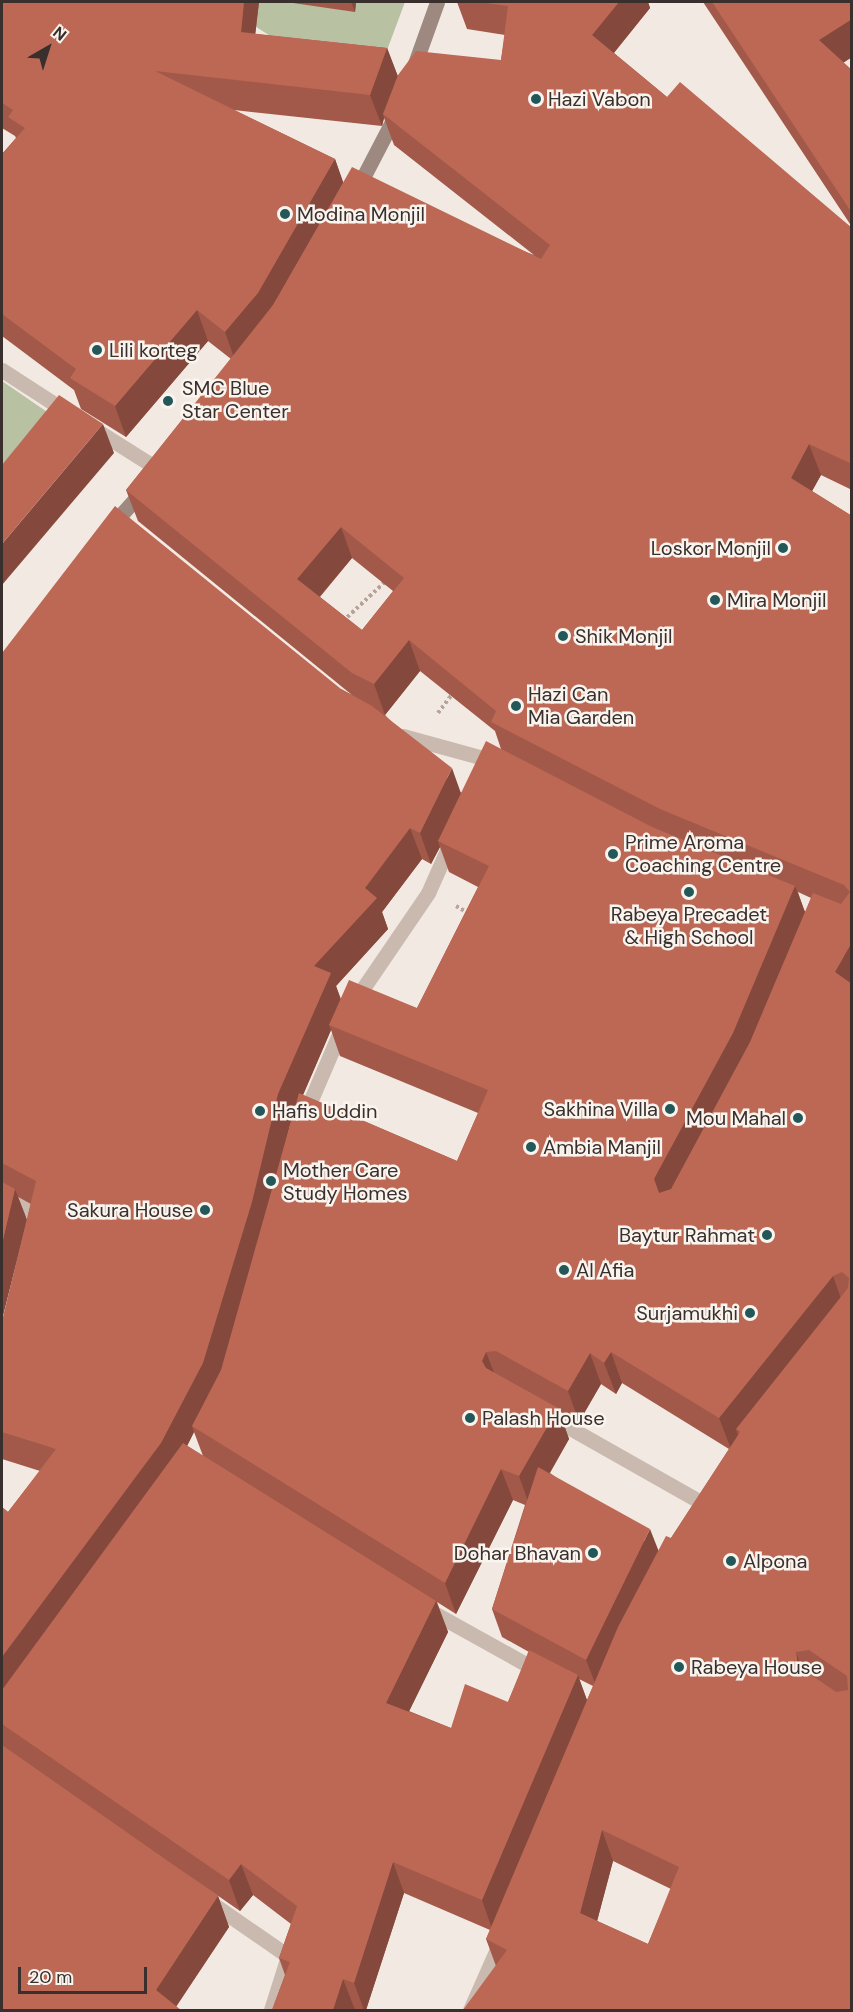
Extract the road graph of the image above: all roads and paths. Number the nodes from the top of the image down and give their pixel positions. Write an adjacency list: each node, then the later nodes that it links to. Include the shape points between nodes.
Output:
1 (437, 2): 2 (street)
2 (408, 80)
3 (400, 102): 4 (street)
4 (349, 202)
5 (2, 370): 7 (street)
6 (175, 453): 7 (street)
7 (160, 471): 8 (street)
8 (118, 518): 9 (street); 10 (street)
9 (137, 532)
10 (103, 536)
11 (389, 578): 12 (path)
12 (333, 628)
13 (458, 686): 15 (path)
14 (387, 728): 15 (street)
15 (417, 743): 16 (street)
16 (493, 759): 17 (street); 18 (street)
17 (512, 770)
18 (482, 778)
19 (457, 827): 20 (street, via 428,892 355,999)
20 (299, 1127)
21 (2, 1198): 22 (street, via 38,1214)
22 (29, 1247)
23 (535, 1408): 24 (street, via 705,1497)
24 (690, 1522)
25 (414, 1601): 26 (street)
26 (553, 1678)
27 (192, 1890): 29 (street, via 288,1956)
28 (508, 1926): 30 (street)
29 (271, 2010)
30 (470, 2010)

